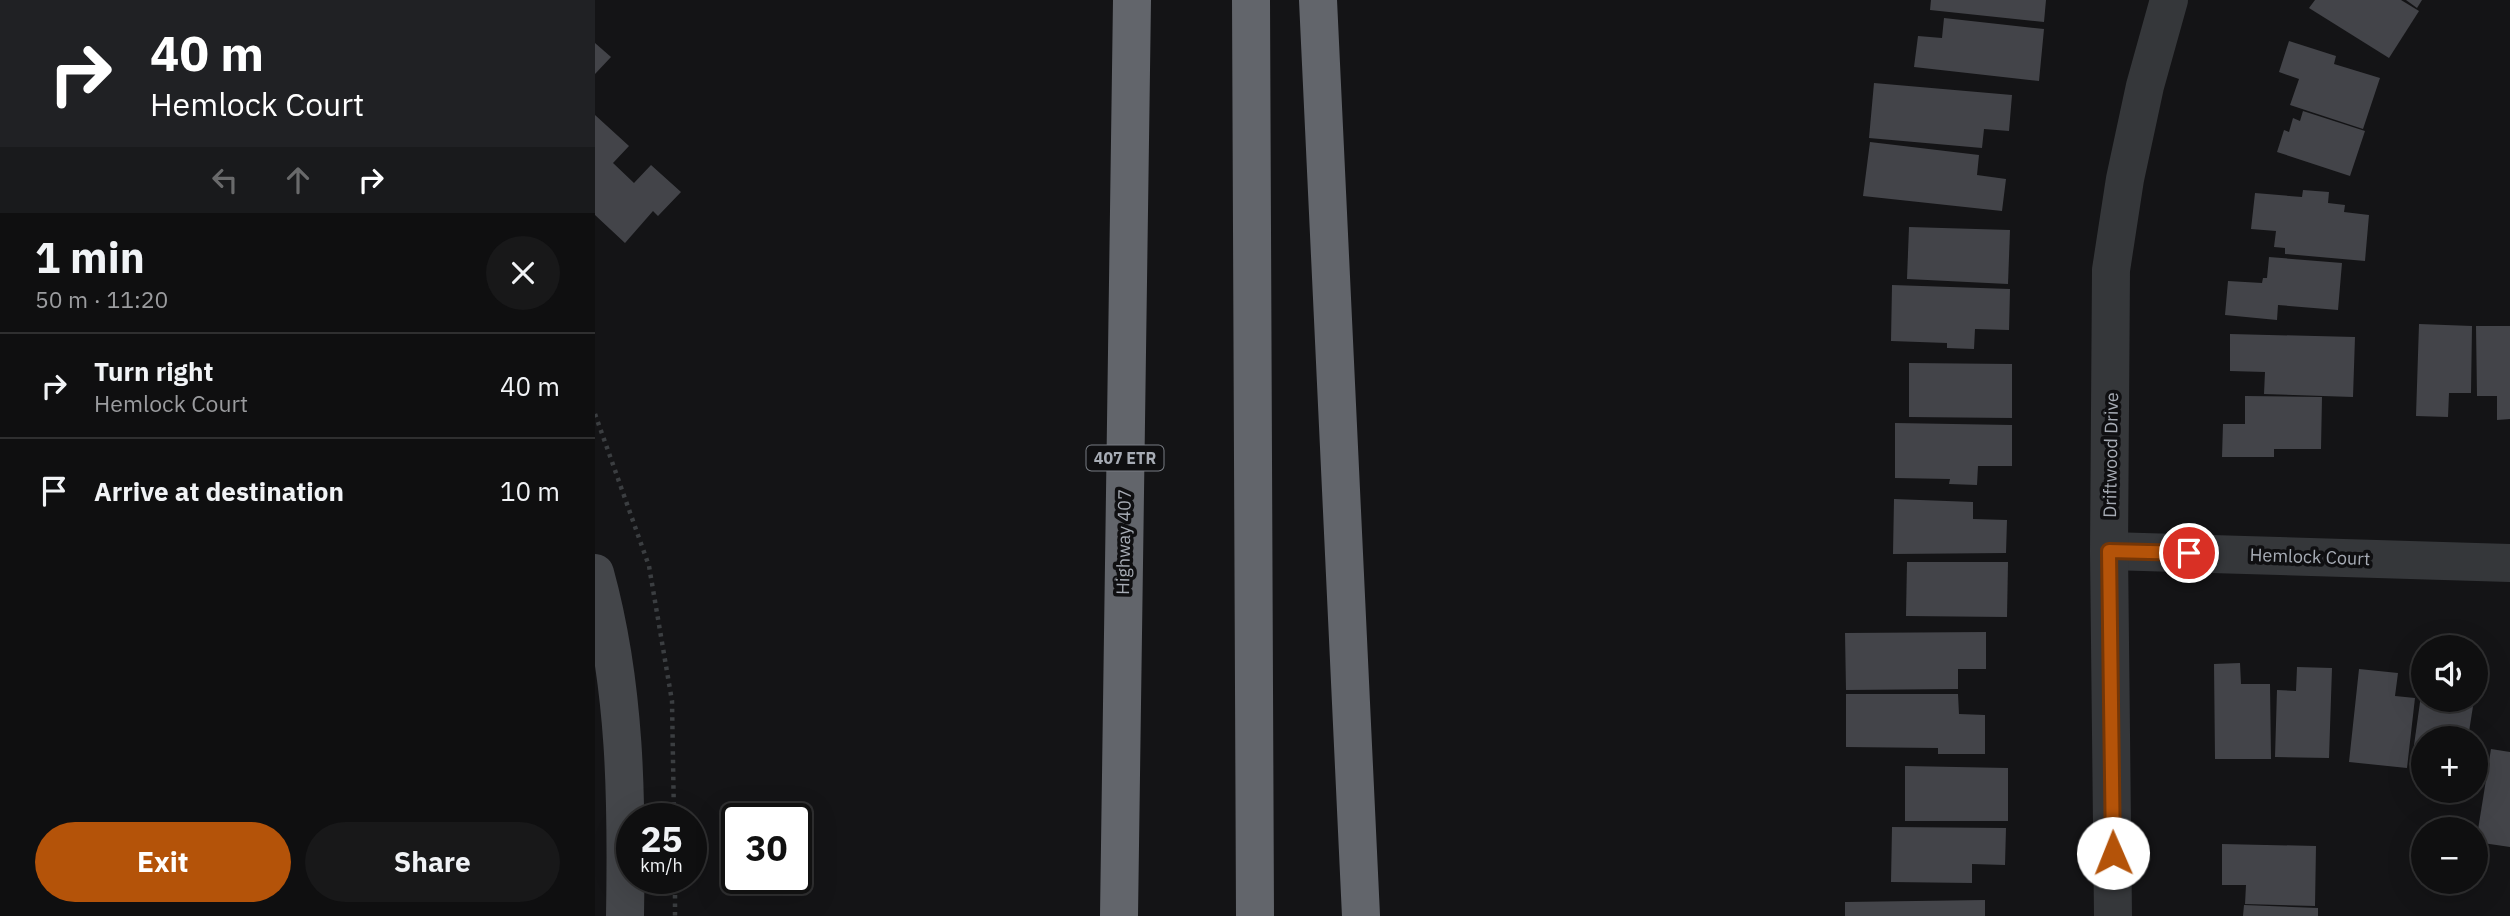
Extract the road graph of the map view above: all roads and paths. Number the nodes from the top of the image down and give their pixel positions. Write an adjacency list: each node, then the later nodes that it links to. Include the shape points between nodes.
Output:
1 (1132, 0): 11 (highway, Highway 407 / 407 ETR)
2 (1251, 0): 12 (highway)
3 (1318, 0): 13 (highway)
4 (2169, 0): 5 (street, Driftwood Drive, via 2125,179 2111,270)
5 (2109, 551): 6 (street, Hemlock Court); 14 (street, Driftwood Drive)
6 (2510, 563)
7 (595, 573): 9 (street, via 624,731)
8 (675, 894): 10 (path)
9 (625, 916)
10 (675, 916)
11 (1119, 916)
12 (1255, 916)
13 (1361, 916)
14 (2113, 916)

